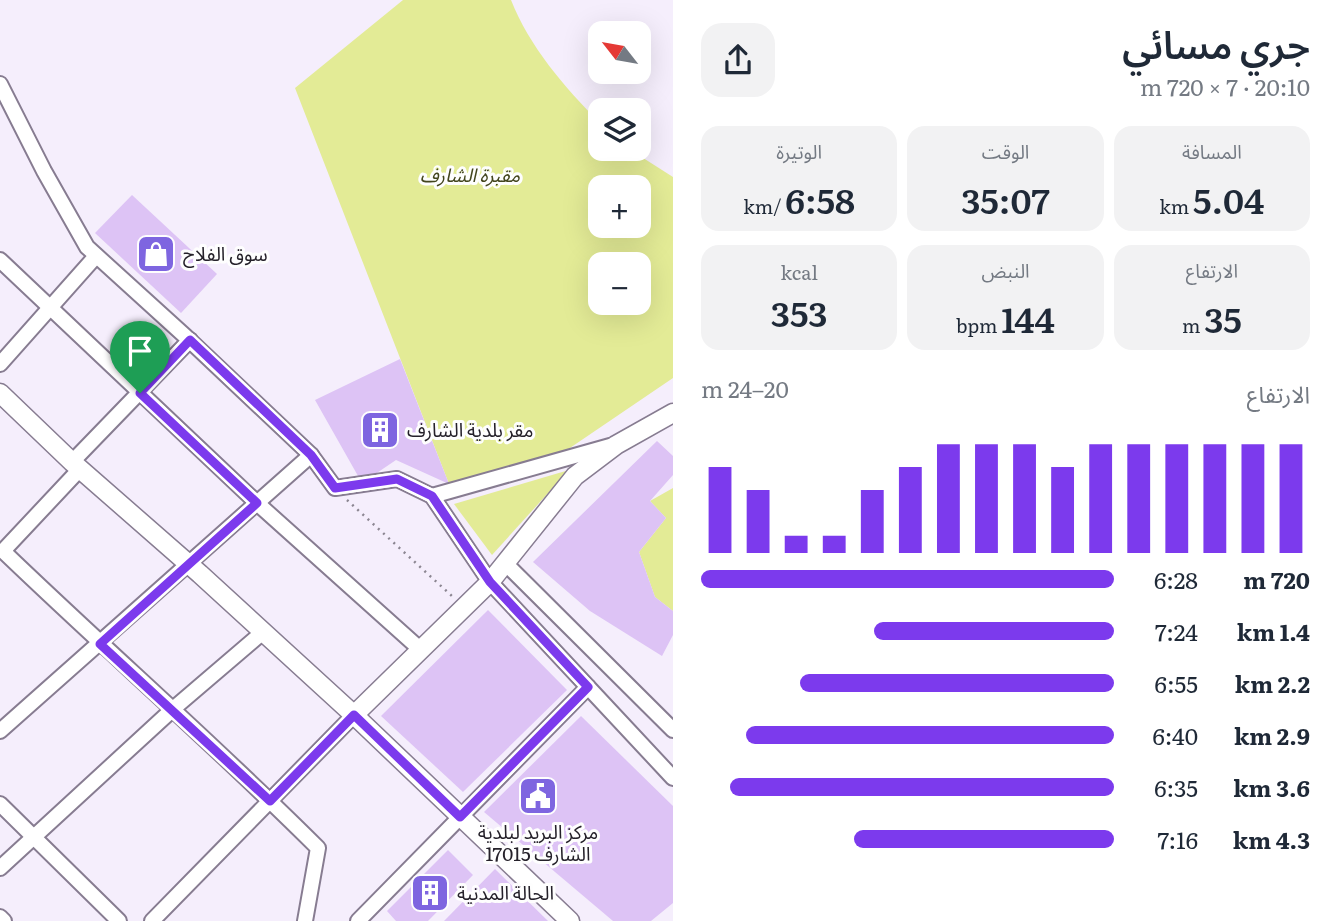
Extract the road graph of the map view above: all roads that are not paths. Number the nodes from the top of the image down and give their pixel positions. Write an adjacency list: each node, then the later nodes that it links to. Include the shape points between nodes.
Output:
1 (0, 85): 2 (street, via 80,237)
2 (96, 256): 4 (street); 5 (street)
3 (0, 260): 4 (street)
4 (50, 307): 6 (street); 7 (street)
5 (190, 340): 7 (street); 12 (street)
6 (0, 364)
7 (140, 393): 13 (street); 15 (street)
8 (2, 399): 13 (street)
9 (673, 413): 11 (street)
10 (673, 422): 11 (street)
11 (616, 445): 14 (street); 18 (street, via 575,477)
12 (311, 455): 14 (street, via 335,488 397,479); 15 (street)
13 (76, 466): 16 (street); 17 (street)
14 (432, 496): 19 (street)
15 (257, 503): 17 (street); 22 (street)
16 (1, 551): 21 (street)
17 (189, 564): 20 (street); 21 (street)
18 (506, 564): 19 (street); 26 (street)
19 (490, 582): 22 (street); 23 (street)
20 (263, 632): 24 (street); 25 (street)
21 (100, 644): 24 (street); 27 (street)
22 (421, 650): 25 (street)
23 (588, 687): 28 (street); 31 (street)
24 (173, 709): 29 (street); 32 (street)
25 (354, 715): 29 (street); 31 (street)
26 (673, 730)
27 (0, 731)
28 (672, 774)
29 (270, 801): 37 (street); 38 (street, via 318,848)
30 (0, 804): 32 (street)
31 (460, 817): 39 (street); 40 (street)
32 (33, 837): 33 (street); 36 (street)
33 (0, 868)
34 (0, 917): 35 (street)
35 (4, 921)
36 (119, 921)
37 (152, 921)
38 (305, 921)
39 (358, 921)
40 (570, 921)

